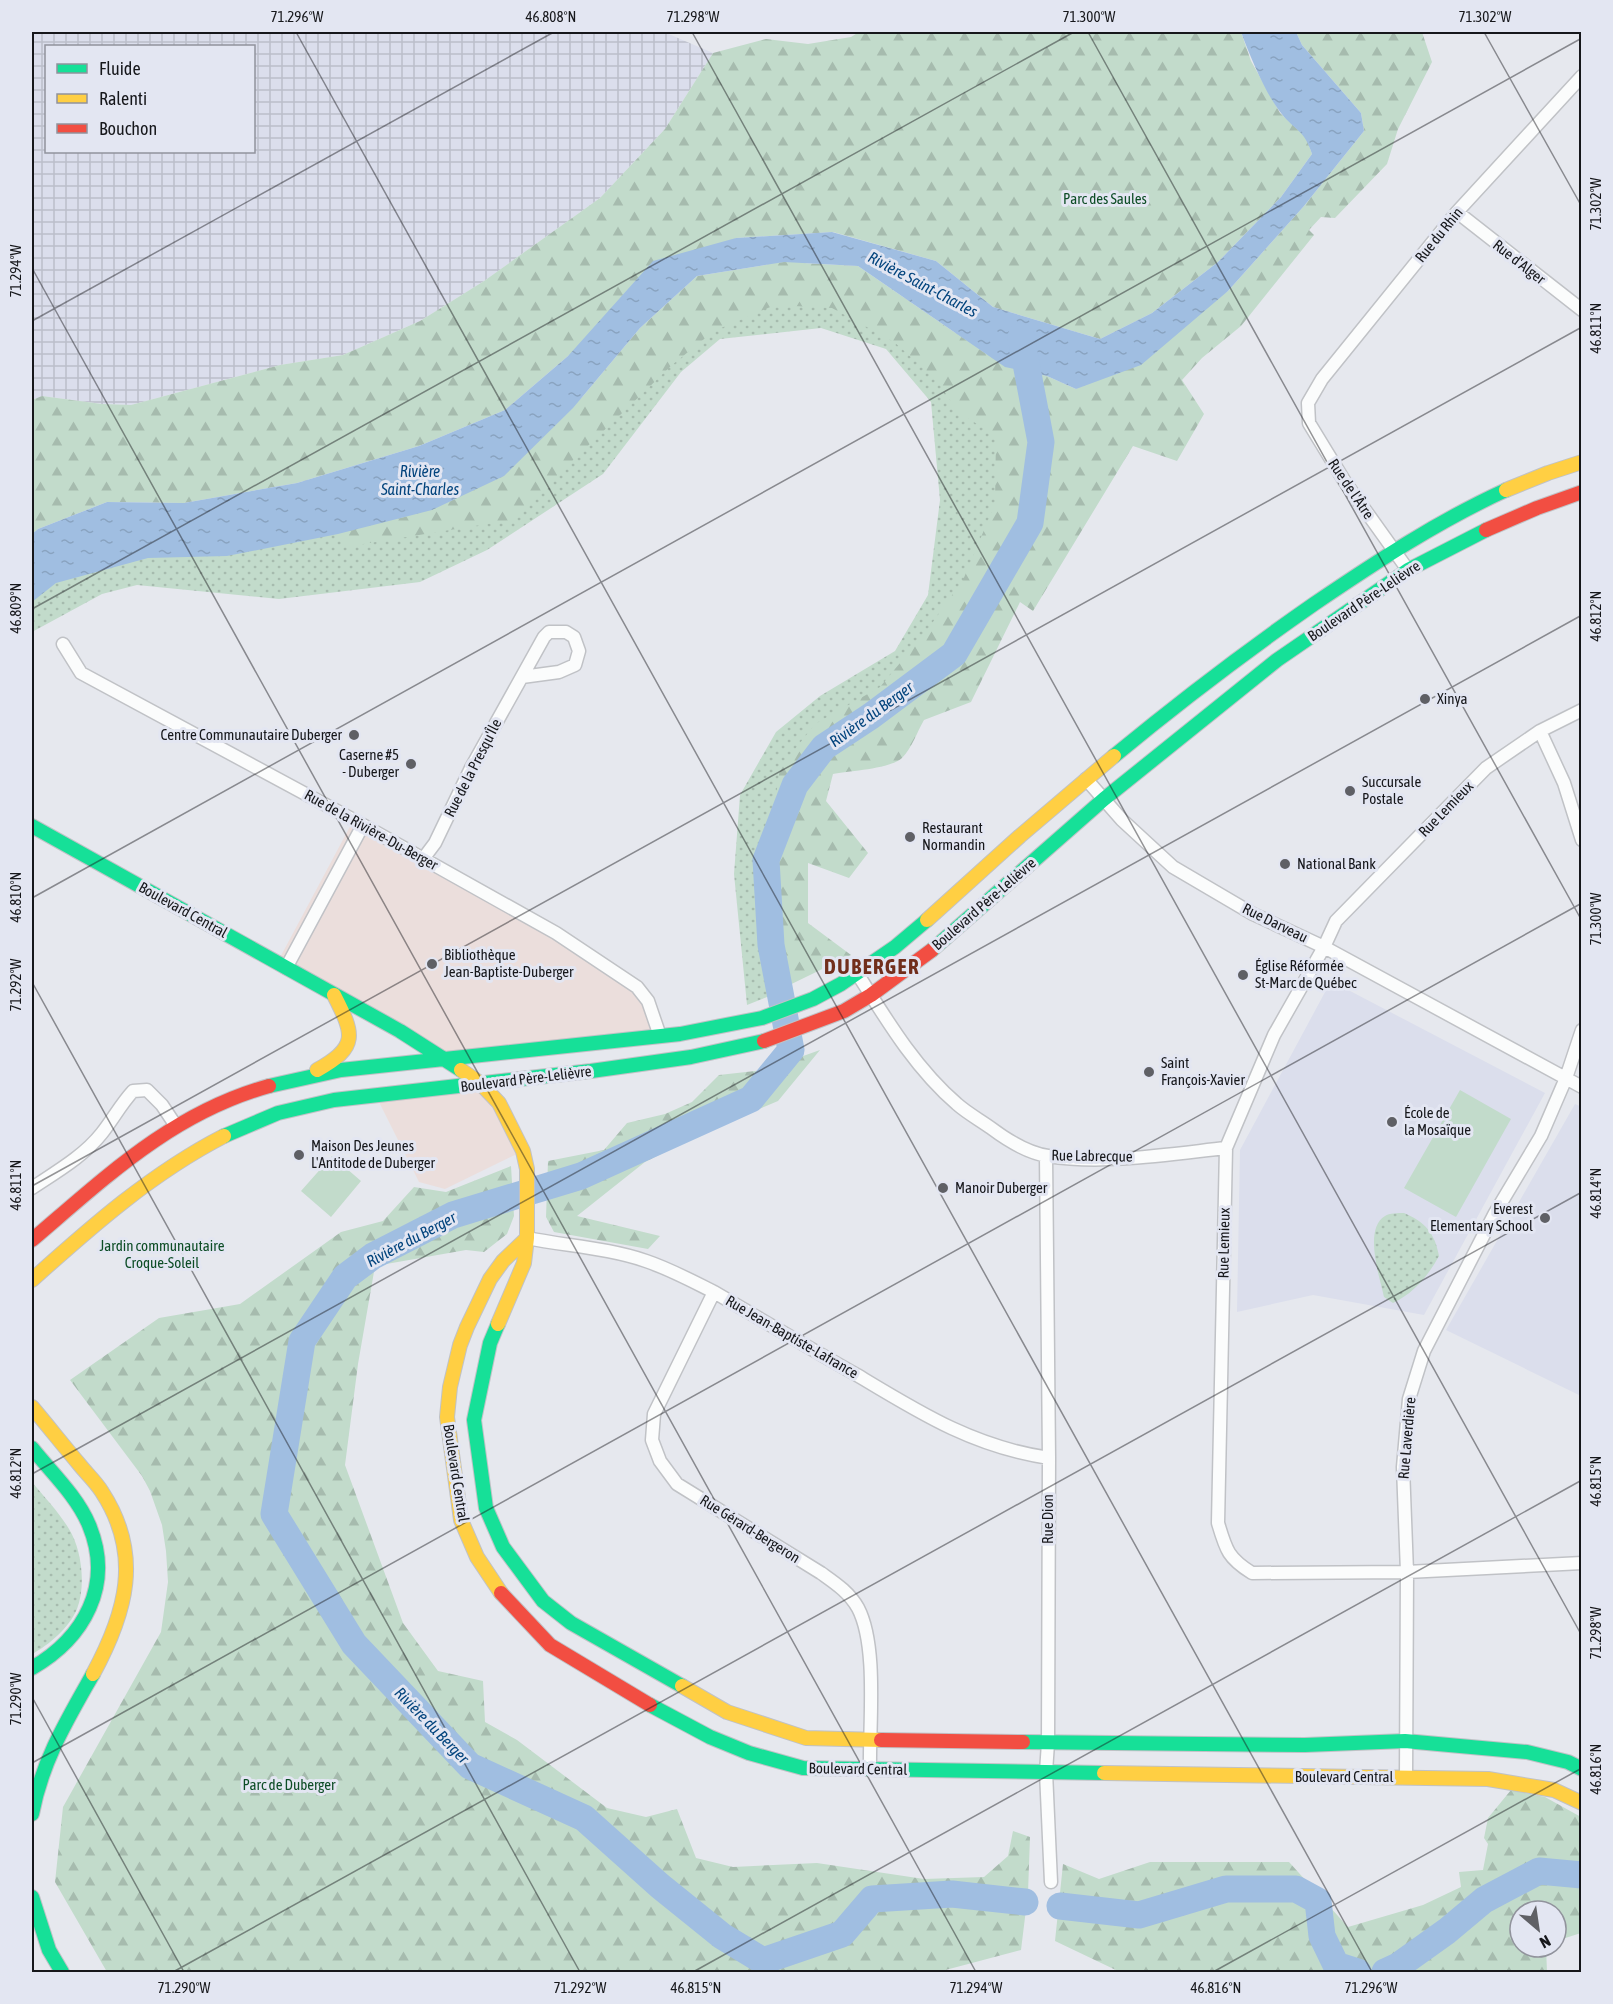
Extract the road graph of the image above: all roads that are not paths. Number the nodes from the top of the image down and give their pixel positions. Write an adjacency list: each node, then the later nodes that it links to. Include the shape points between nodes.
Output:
1 (1581, 76): 2 (street, Rue du Rhin)
2 (1457, 212): 3 (street, Rue d'Alger); 4 (street, Rue du Rhin, via 1322,379)
3 (1581, 310)
4 (1308, 403): 7 (street, Rue de l'Âtre, via 1309,423)
5 (1581, 462): 7 (main road, Boulevard Père-Lelièvre, via 1493,497)
6 (1581, 492): 8 (main road, Boulevard Père-Lelièvre, via 1498,523)
7 (1394, 550): 8 (street, Rue de l'Âtre); 13 (main road, Boulevard Père-Lelièvre, via 1262,641)
8 (1408, 570): 14 (main road, Boulevard Père-Lelièvre, via 1277,660)
9 (63, 644): 15 (street, Rue de la Rivière-Du-Berger, via 81,673)
10 (522, 677): 10 (street, Rue de la Presqu'Île, via 559,672 575,665 579,651 574,637 566,632 549,632); 18 (street, Rue de la Presqu'Île)
11 (1581, 710): 12 (street, Rue Lemieux)
12 (1540, 731): 17 (street, via 1564,783); 19 (street, Rue Lemieux, via 1486,768 1336,921)
13 (1086, 779): 14 (street, Rue Darveau); 21 (main road, Boulevard Père-Lelièvre, via 918,926)
14 (1104, 798): 19 (street, Rue Darveau, via 1173,867 1253,914); 23 (main road, Boulevard Père-Lelièvre, via 924,957)
15 (363, 825): 18 (street, Rue de la Rivière-Du-Berger); 20 (street)
16 (32, 826): 20 (main road, Boulevard Central)
17 (1581, 840)
18 (423, 859): 25 (street, Rue de la Rivière-Du-Berger, via 556,933 637,987 648,1001)
19 (1324, 947): 28 (street, Rue Darveau); 32 (street, Rue Lemieux, via 1274,1035)
20 (286, 968): 22 (main road, Boulevard Central)
21 (857, 973): 23 (street, Rue Labrecque); 25 (main road, Boulevard Père-Lelièvre, via 785,1011)
22 (334, 994): 26 (main road, Boulevard Central); 27 (main road, via 350,1026 349,1042 334,1062)
23 (871, 995): 29 (main road, Boulevard Père-Lelièvre, via 822,1020 724,1051 649,1064); 33 (street, Rue Labrecque, via 901,1042 957,1105 1011,1142)
24 (1581, 1030): 28 (street, Rue Laverdière)
25 (660, 1036): 26 (main road, Boulevard Père-Lelièvre)
26 (442, 1059): 27 (main road, Boulevard Père-Lelièvre); 29 (main road, Boulevard Central)
27 (308, 1075): 31 (main road, Boulevard Père-Lelièvre, via 231,1099)
28 (1566, 1078): 30 (street, Rue Darveau); 45 (street, Rue Laverdière, via 1541,1136 1495,1213 1424,1351 1409,1399 1403,1467)
29 (480, 1083): 35 (main road, Boulevard Central, via 499,1103 523,1151 527,1169); 37 (main road, Boulevard Père-Lelièvre, via 320,1102 239,1128 152,1177)
30 (1581, 1087)
31 (176, 1126): 34 (street, via 147,1090 133,1091 102,1134); 36 (main road, Boulevard Père-Lelièvre, via 127,1159)
32 (1226, 1148): 33 (street, Rue Labrecque, via 1153,1156); 45 (street, Rue Lemieux, via 1218,1523 1224,1544 1236,1563 1252,1574)
33 (1046, 1156): 42 (street, Rue Dion)
34 (32, 1188)
35 (527, 1238): 38 (street, Rue Jean-Baptiste-Lafrance, via 644,1261); 47 (main road, Boulevard Central, via 524,1263 490,1343 474,1420 486,1508 503,1547 543,1601 571,1623 727,1712 806,1738); 51 (main road, Boulevard Central, via 490,1279 460,1345 450,1387 447,1417 461,1520 477,1557 501,1593 550,1645 662,1712 749,1753 803,1768)
36 (32, 1240)
37 (32, 1280)
38 (714, 1292): 42 (street, Rue Jean-Baptiste-Lafrance, via 942,1425 1023,1454); 47 (street, Rue Gérard-Bergeron, via 654,1414 652,1440 660,1461 677,1484 835,1582 857,1607 866,1628 870,1656)
39 (32, 1407): 55 (main road, via 102,1491 120,1527 126,1591 100,1661 52,1749)
40 (32, 1448): 43 (main road)
41 (32, 1457): 43 (main road)
42 (1049, 1458): 49 (street, Rue Dion)
43 (52, 1474): 46 (main road, via 89,1525 98,1558 96,1582 92,1603 72,1638)
44 (1581, 1563): 45 (street, Rue Lemieux)
45 (1407, 1572): 48 (street, Rue Laverdière)
46 (32, 1668)
47 (869, 1740): 49 (main road, Boulevard Central); 51 (street, Rue Gérard-Bergeron)
48 (1405, 1741): 49 (main road, Boulevard Central, via 1305,1746); 50 (main road, Boulevard Central, via 1527,1752); 53 (street, Rue Laverdière)
49 (1048, 1743): 52 (street, Rue Dion)
50 (1581, 1769)
51 (870, 1770): 52 (main road, Boulevard Central)
52 (1046, 1772): 53 (main road, Boulevard Central); 56 (street, Rue Dion)
53 (1406, 1777): 54 (main road, Boulevard Central, via 1488,1779 1554,1790)
54 (1581, 1803)
55 (32, 1814)
56 (1051, 1882)
57 (32, 1897): 58 (main road, via 49,1950)
58 (62, 1972)

